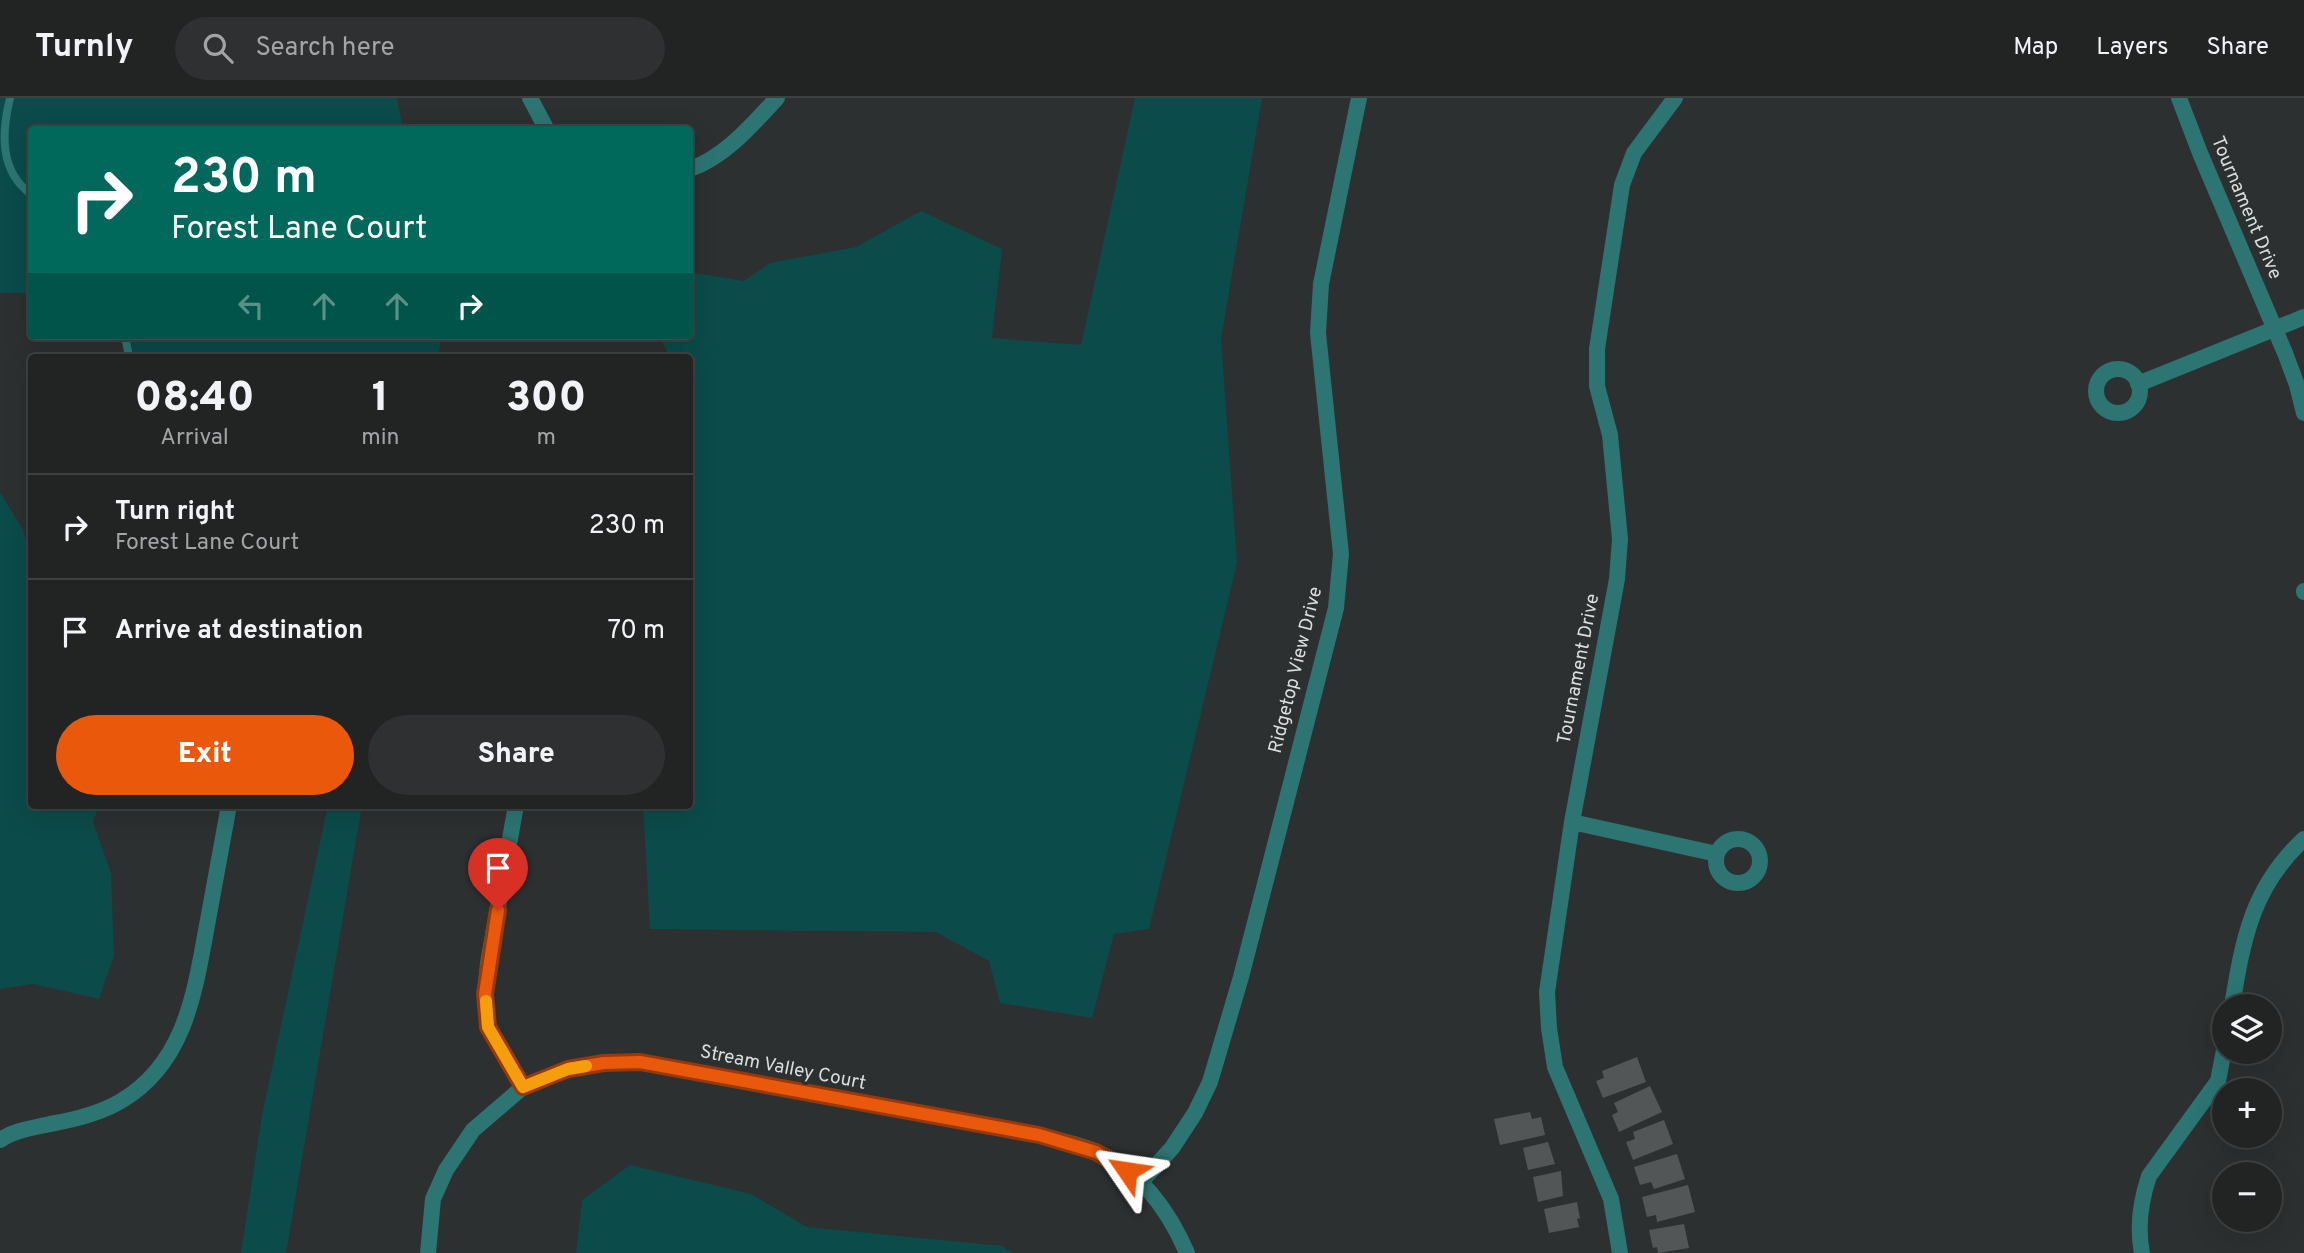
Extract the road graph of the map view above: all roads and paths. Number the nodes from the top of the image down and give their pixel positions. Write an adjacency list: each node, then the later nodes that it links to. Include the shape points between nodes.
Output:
1 (10, 98): 9 (lane, via 2,141 8,173)
2 (530, 98): 7 (street)
3 (777, 98): 8 (street, via 733,142)
4 (1359, 98): 23 (street, Ridgetop View Drive, via 1321,284 1318,333 1341,554 1336,608 1210,1082 1172,1149)
5 (1675, 98): 16 (street, Tournament Drive, via 1634,153 1622,185 1597,349 1597,387 1610,435 1620,539 1617,579)
6 (2179, 98): 11 (street, Tournament Drive)
7 (545, 126)
8 (693, 168)
9 (28, 191)
10 (2304, 317): 11 (street)
11 (2275, 327): 12 (street); 13 (street, Tournament Drive)
12 (2138, 384)
13 (2304, 413)
14 (228, 809): 22 (street, via 193,1002 180,1037 163,1062 120,1102)
15 (515, 809): 21 (street, via 485,994 488,1027)
16 (1572, 822): 18 (street); 26 (street, Tournament Drive, via 1549,975 1549,1028 1555,1067 1611,1199)
17 (2304, 839): 19 (street, via 2283,858 2253,910)
18 (1717, 854)
19 (2235, 994)
20 (2221, 1064): 27 (street, via 2218,1081 2149,1176 2139,1237)
21 (523, 1087): 23 (street, Stream Valley Court, via 568,1069 640,1062 1039,1135 1096,1152); 24 (street, Stream Valley Court, via 474,1130 446,1170 433,1199)
22 (0, 1139)
23 (1141, 1182): 25 (street, Stream Valley Court, via 1175,1224)
24 (428, 1253)
25 (1187, 1253)
26 (1620, 1253)
27 (2142, 1253)

